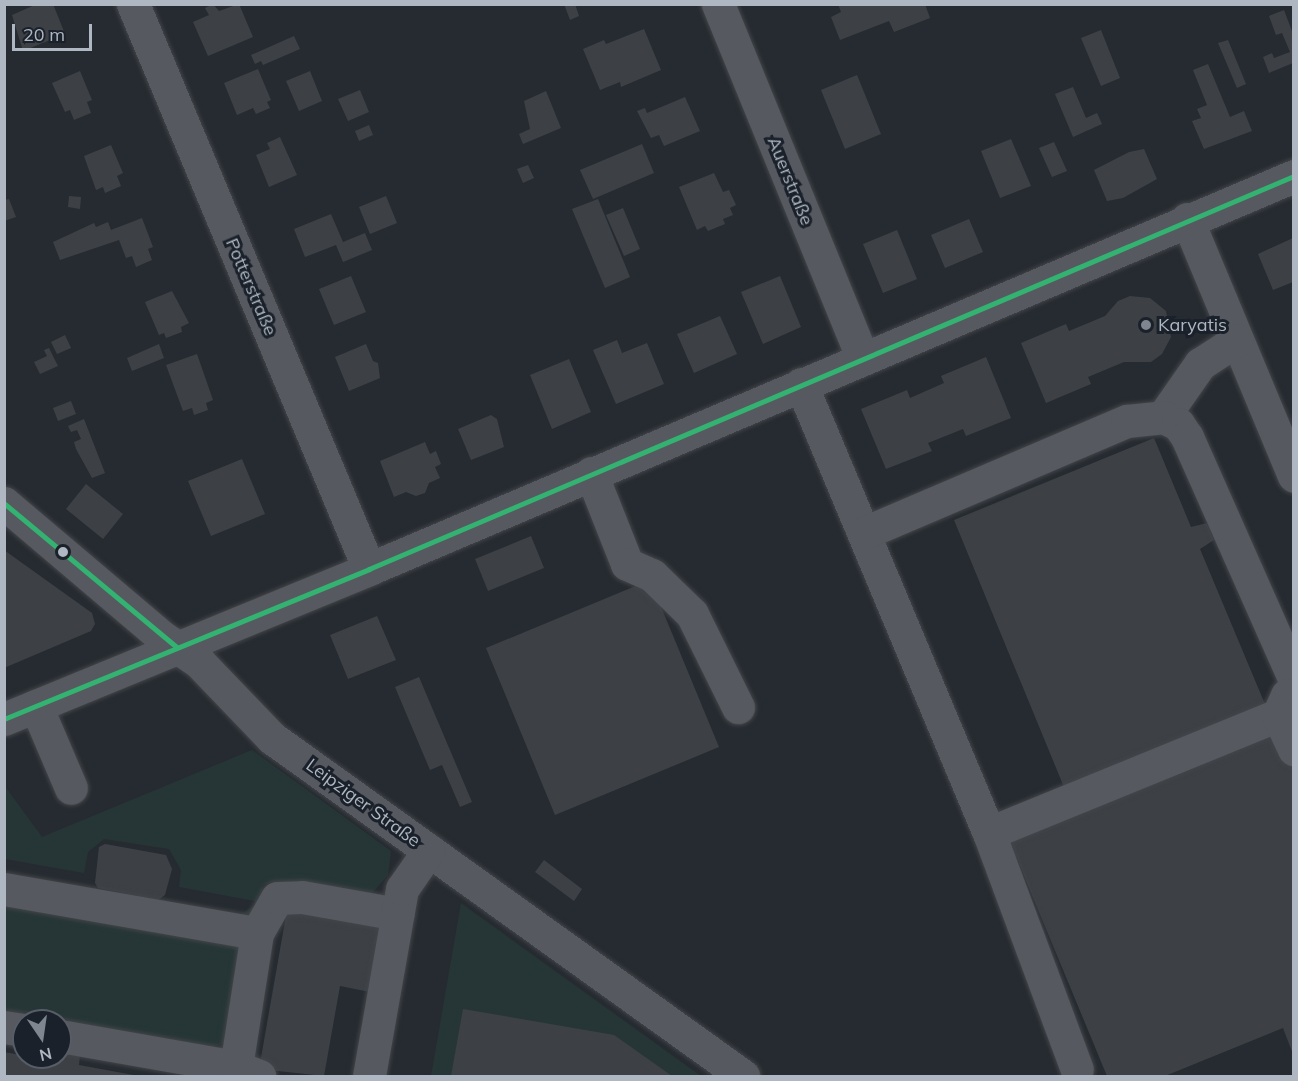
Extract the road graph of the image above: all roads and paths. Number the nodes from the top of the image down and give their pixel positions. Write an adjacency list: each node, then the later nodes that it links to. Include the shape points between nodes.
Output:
1 (134, 4): 13 (street, Potterstraße)
2 (718, 4): 6 (street, Auerstraße)
3 (1293, 176): 4 (street)
4 (1186, 219): 5 (street); 6 (street)
5 (1237, 340): 8 (street, via 1200,364); 10 (street)
6 (862, 357): 7 (street)
7 (801, 384): 9 (street); 12 (street)
8 (1163, 417): 12 (street, via 1127,421); 14 (street, via 1178,424 1187,437)
9 (591, 473): 13 (street); 18 (street, via 627,564 652,574 692,614)
10 (1293, 476)
11 (4, 503): 15 (street, Leipziger Straße)
12 (864, 533): 23 (street)
13 (369, 569): 15 (street)
14 (1286, 642): 16 (street)
15 (177, 647): 17 (street); 24 (street, Leipziger Straße, via 199,662 272,738)
16 (1293, 679): 19 (street)
17 (36, 706): 20 (street); 22 (street)
18 (738, 707)
19 (1278, 715): 21 (street); 23 (street)
20 (4, 719)
21 (1293, 750)
22 (72, 788)
23 (989, 833): 29 (street)
24 (429, 850): 26 (street, via 402,889); 32 (street, Leipziger Straße)
25 (4, 889): 27 (street)
26 (398, 914): 27 (street, via 302,897 278,898); 31 (street)
27 (257, 933): 30 (street)
28 (72, 1038): 30 (street)
29 (1077, 1069)
30 (248, 1072)
31 (369, 1077)
32 (743, 1077)

